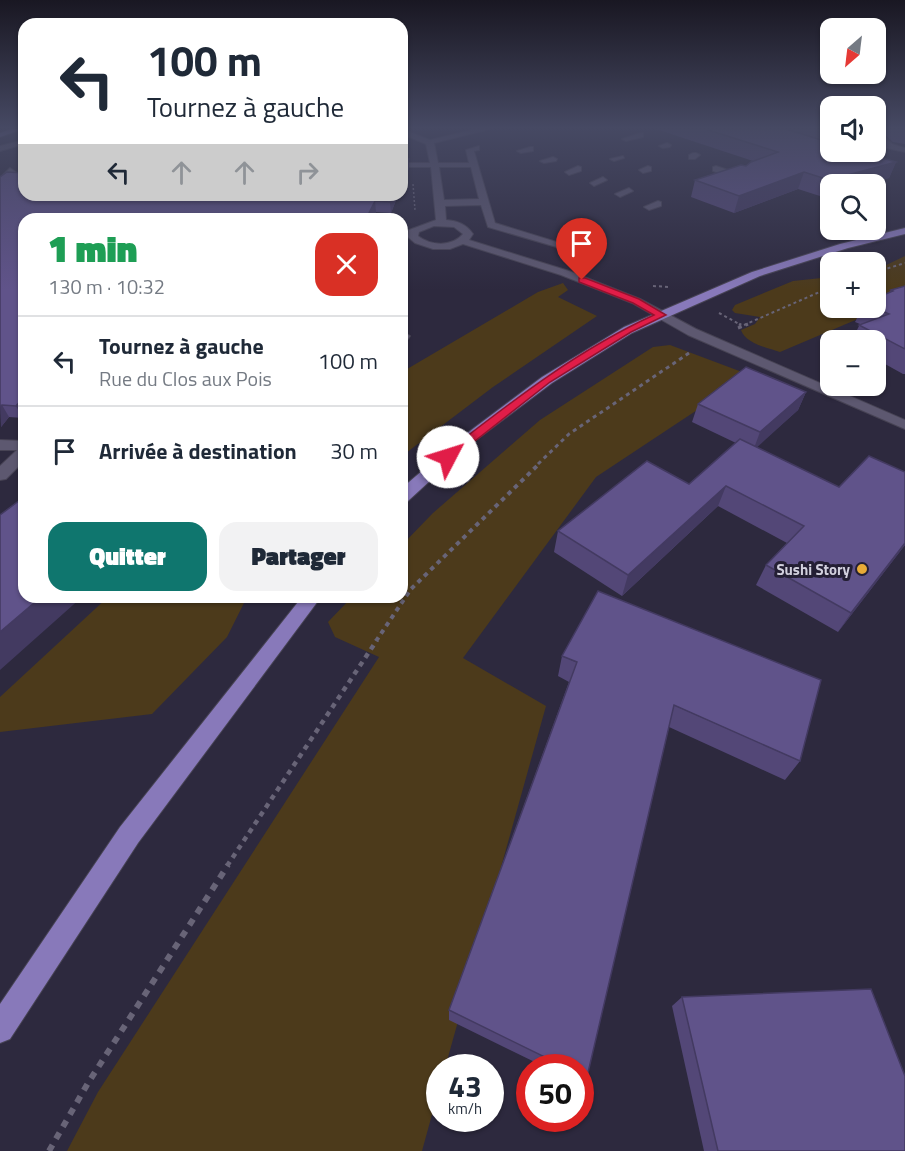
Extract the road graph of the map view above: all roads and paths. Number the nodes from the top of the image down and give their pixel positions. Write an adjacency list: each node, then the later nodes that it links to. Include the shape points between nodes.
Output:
1 (412, 182): 6 (path)
2 (437, 183): 5 (street)
3 (483, 183): 4 (street)
4 (486, 196): 5 (street); 12 (street, via 491,225)
5 (441, 203): 7 (street)
6 (415, 216)
7 (441, 223): 9 (street, via 414,230); 10 (street, via 467,231)
8 (905, 231): 16 (main road, via 756,274)
9 (416, 241): 10 (street, via 439,246); 11 (street)
10 (463, 241): 16 (street, via 565,273)
11 (408, 244)
12 (584, 252)
13 (905, 262): 14 (path)
14 (886, 269)
15 (820, 292): 17 (path)
16 (661, 315): 19 (street); 24 (main road, via 627,330 547,380 463,443)
17 (734, 329)
18 (696, 348): 25 (path, via 570,434)
19 (905, 425)
20 (0, 445): 21 (street)
21 (18, 446)
22 (18, 458): 23 (street)
23 (0, 475)
24 (408, 492)
25 (408, 594)
26 (307, 603): 28 (main road, via 129,835)
27 (402, 603): 29 (path, via 230,861)
28 (0, 1029)
29 (49, 1151)

